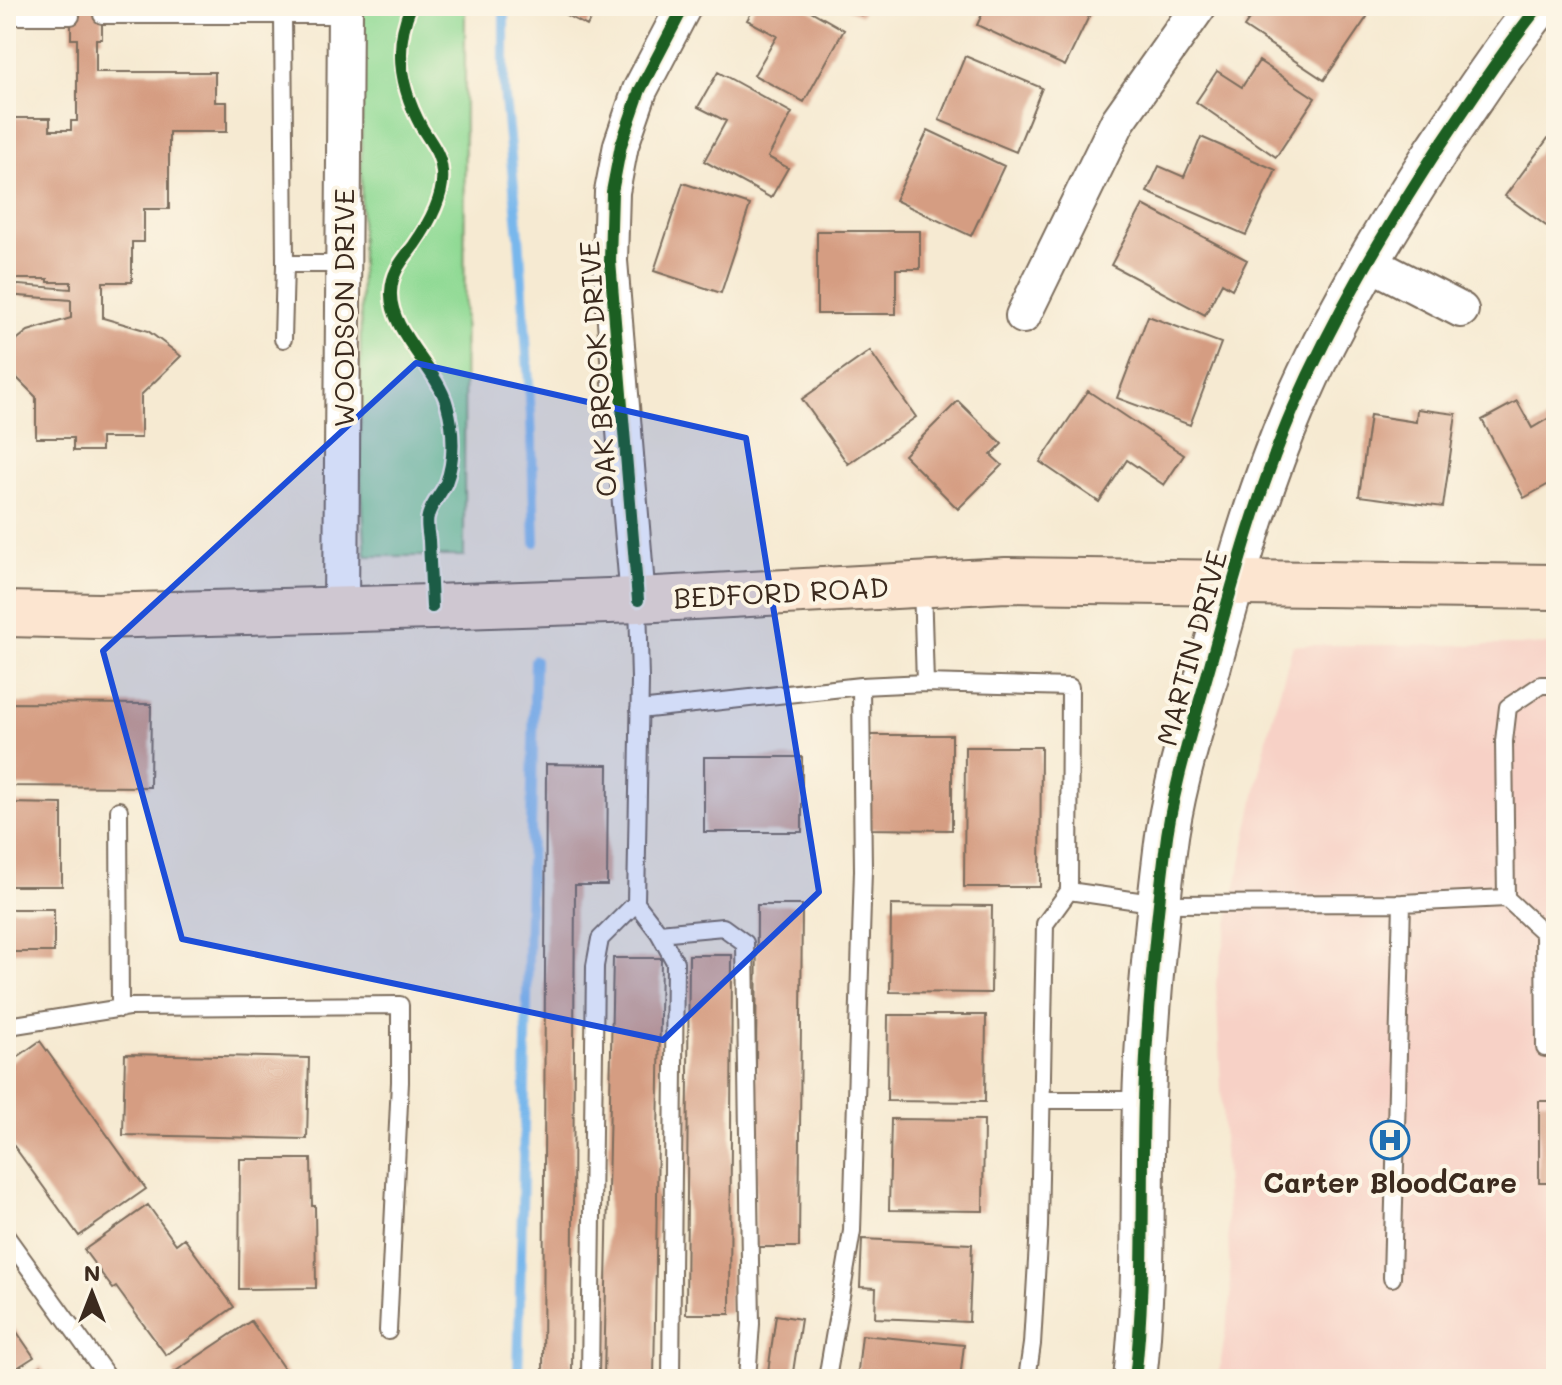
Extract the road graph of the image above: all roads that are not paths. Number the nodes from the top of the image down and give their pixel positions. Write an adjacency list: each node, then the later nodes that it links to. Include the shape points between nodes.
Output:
1 (684, 6): 18 (street, OAK BROOK DRIVE, via 640,90 612,192 610,261)
2 (1199, 6): 13 (street, via 1118,121)
3 (1539, 6): 9 (street, MARTIN DRIVE, via 1467,106)
4 (345, 10): 6 (lane); 11 (street, WOODSON DRIVE)
5 (102, 15): 6 (lane)
6 (283, 15): 10 (lane)
7 (6, 16): 8 (lane)
8 (71, 16)
9 (1368, 262): 12 (street); 15 (street, MARTIN DRIVE, via 1295,404)
10 (285, 264): 11 (lane); 14 (lane)
11 (344, 264): 19 (street, WOODSON DRIVE)
12 (1461, 310)
13 (1023, 316)
14 (283, 339)
15 (1232, 583): 16 (main road, BEDFORD ROAD, via 1006,580); 17 (main road, BEDFORD ROAD); 30 (street, MARTIN DRIVE, via 1180,776)
16 (922, 585): 18 (main road, BEDFORD ROAD); 21 (lane)
17 (1556, 587)
18 (638, 600): 19 (main road, BEDFORD ROAD); 24 (lane)
19 (341, 610): 20 (main road, BEDFORD ROAD)
20 (6, 614)
21 (925, 683): 23 (lane); 26 (lane, via 1070,687)
22 (1556, 685): 27 (lane, via 1541,685 1508,707)
23 (861, 686): 24 (lane); 44 (lane, via 863,870 852,1231)
24 (639, 710): 28 (lane)
25 (119, 810): 32 (lane)
26 (1069, 891): 30 (lane); 35 (lane, via 1045,924)
27 (1506, 898): 29 (lane); 34 (lane, via 1544,933)
28 (636, 903): 31 (lane); 41 (lane, via 600,939 595,966)
29 (1402, 903): 30 (lane); 38 (lane)
30 (1159, 904): 36 (street, MARTIN DRIVE)
31 (659, 933): 42 (lane, via 675,962); 43 (lane, via 723,927 745,943 751,1324)
32 (120, 1009): 33 (lane, via 15,1025); 39 (lane, via 400,1005)
33 (6, 1031)
34 (1545, 1048)
35 (1043, 1100): 36 (lane); 45 (lane)
36 (1144, 1100): 46 (street, MARTIN DRIVE)
37 (6, 1236): 40 (lane)
38 (1392, 1278)
39 (388, 1331)
40 (109, 1379)
41 (590, 1379)
42 (671, 1379)
43 (747, 1379)
44 (827, 1379)
45 (1027, 1379)
46 (1135, 1379)

